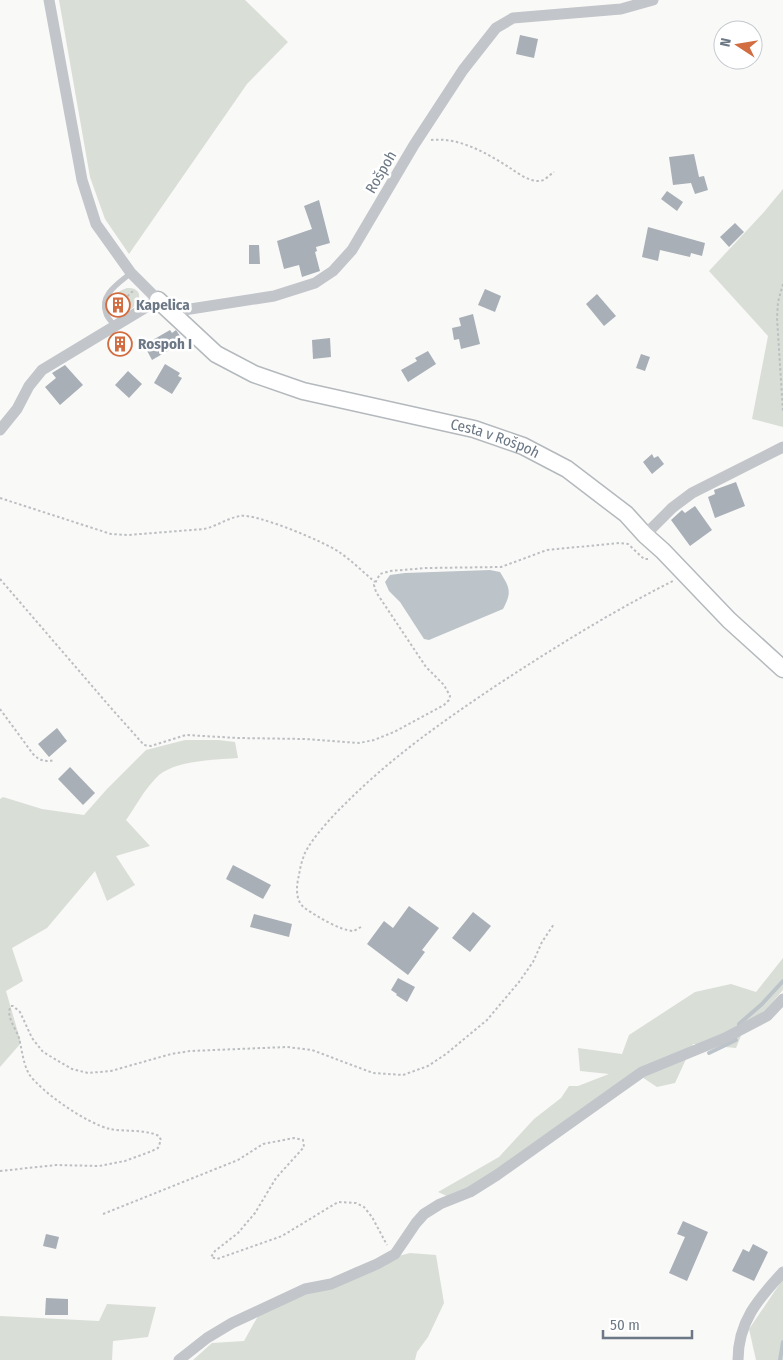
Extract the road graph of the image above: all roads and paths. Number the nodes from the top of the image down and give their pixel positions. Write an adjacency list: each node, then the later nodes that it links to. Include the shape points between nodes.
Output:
1 (49, 0): 5 (street, via 82,180 96,224)
2 (653, 0): 3 (street, Rošpoh, via 621,9 513,18 496,28 463,70)
3 (414, 145): 4 (path, via 437,139 457,141 536,182); 8 (street, Rošpoh, via 352,250 333,271 315,283 274,296 184,310)
4 (554, 172)
5 (130, 273): 6 (street); 10 (lane, via 112,288 105,299 106,314)
6 (141, 284): 8 (street); 9 (path)
7 (783, 284): 11 (path, via 777,318)
8 (158, 300): 10 (street); 15 (street, Cesta v Rošpoh, via 216,354 254,374 304,390 474,429 523,446 567,469 626,514)
9 (120, 303)
10 (115, 326): 12 (street, via 42,370)
11 (783, 412)
12 (0, 430)
13 (783, 447): 15 (street, via 692,493)
14 (0, 498): 19 (path, via 116,534 204,529 247,516 331,547)
15 (644, 535): 16 (street, Cesta v Rošpoh)
16 (663, 551): 17 (street, Cesta v Rošpoh); 19 (path, via 644,559 628,544 619,543 546,550 501,566 390,571 380,574)
17 (686, 575): 20 (street, Cesta v Rošpoh); 24 (path, via 535,660 460,710 372,777 331,818 305,852 298,880 298,900 308,910 340,928 354,931)
18 (0, 579): 19 (path, via 144,745 151,746 186,734 359,743 394,732 444,705 449,700 448,691 426,667 389,612 374,588)
19 (375, 582)
20 (783, 669)
21 (0, 709): 22 (path, via 39,760)
22 (55, 760)
23 (554, 924): 26 (path, via 533,962 487,1020 428,1066 402,1075 373,1073 312,1050 287,1047 190,1051 111,1071 88,1073 66,1066 43,1052 32,1038 20,1012 11,1006 9,1015 17,1031 26,1068 35,1082 94,1123 116,1130 153,1134 161,1140 158,1148 152,1151 110,1164)
24 (361, 927)
25 (783, 998): 28 (street, via 767,1016 725,1038 642,1072 498,1176 424,1214)
26 (0, 1171)
27 (104, 1214): 28 (path, via 238,1160 263,1144 294,1138 303,1140 304,1147 276,1178 255,1213 211,1257 217,1259 282,1236 338,1202 347,1201 364,1207)
28 (395, 1254): 30 (street, via 331,1284 305,1289 232,1323)
29 (783, 1272): 31 (street, via 746,1319 740,1335)
30 (178, 1360)
31 (738, 1360)

